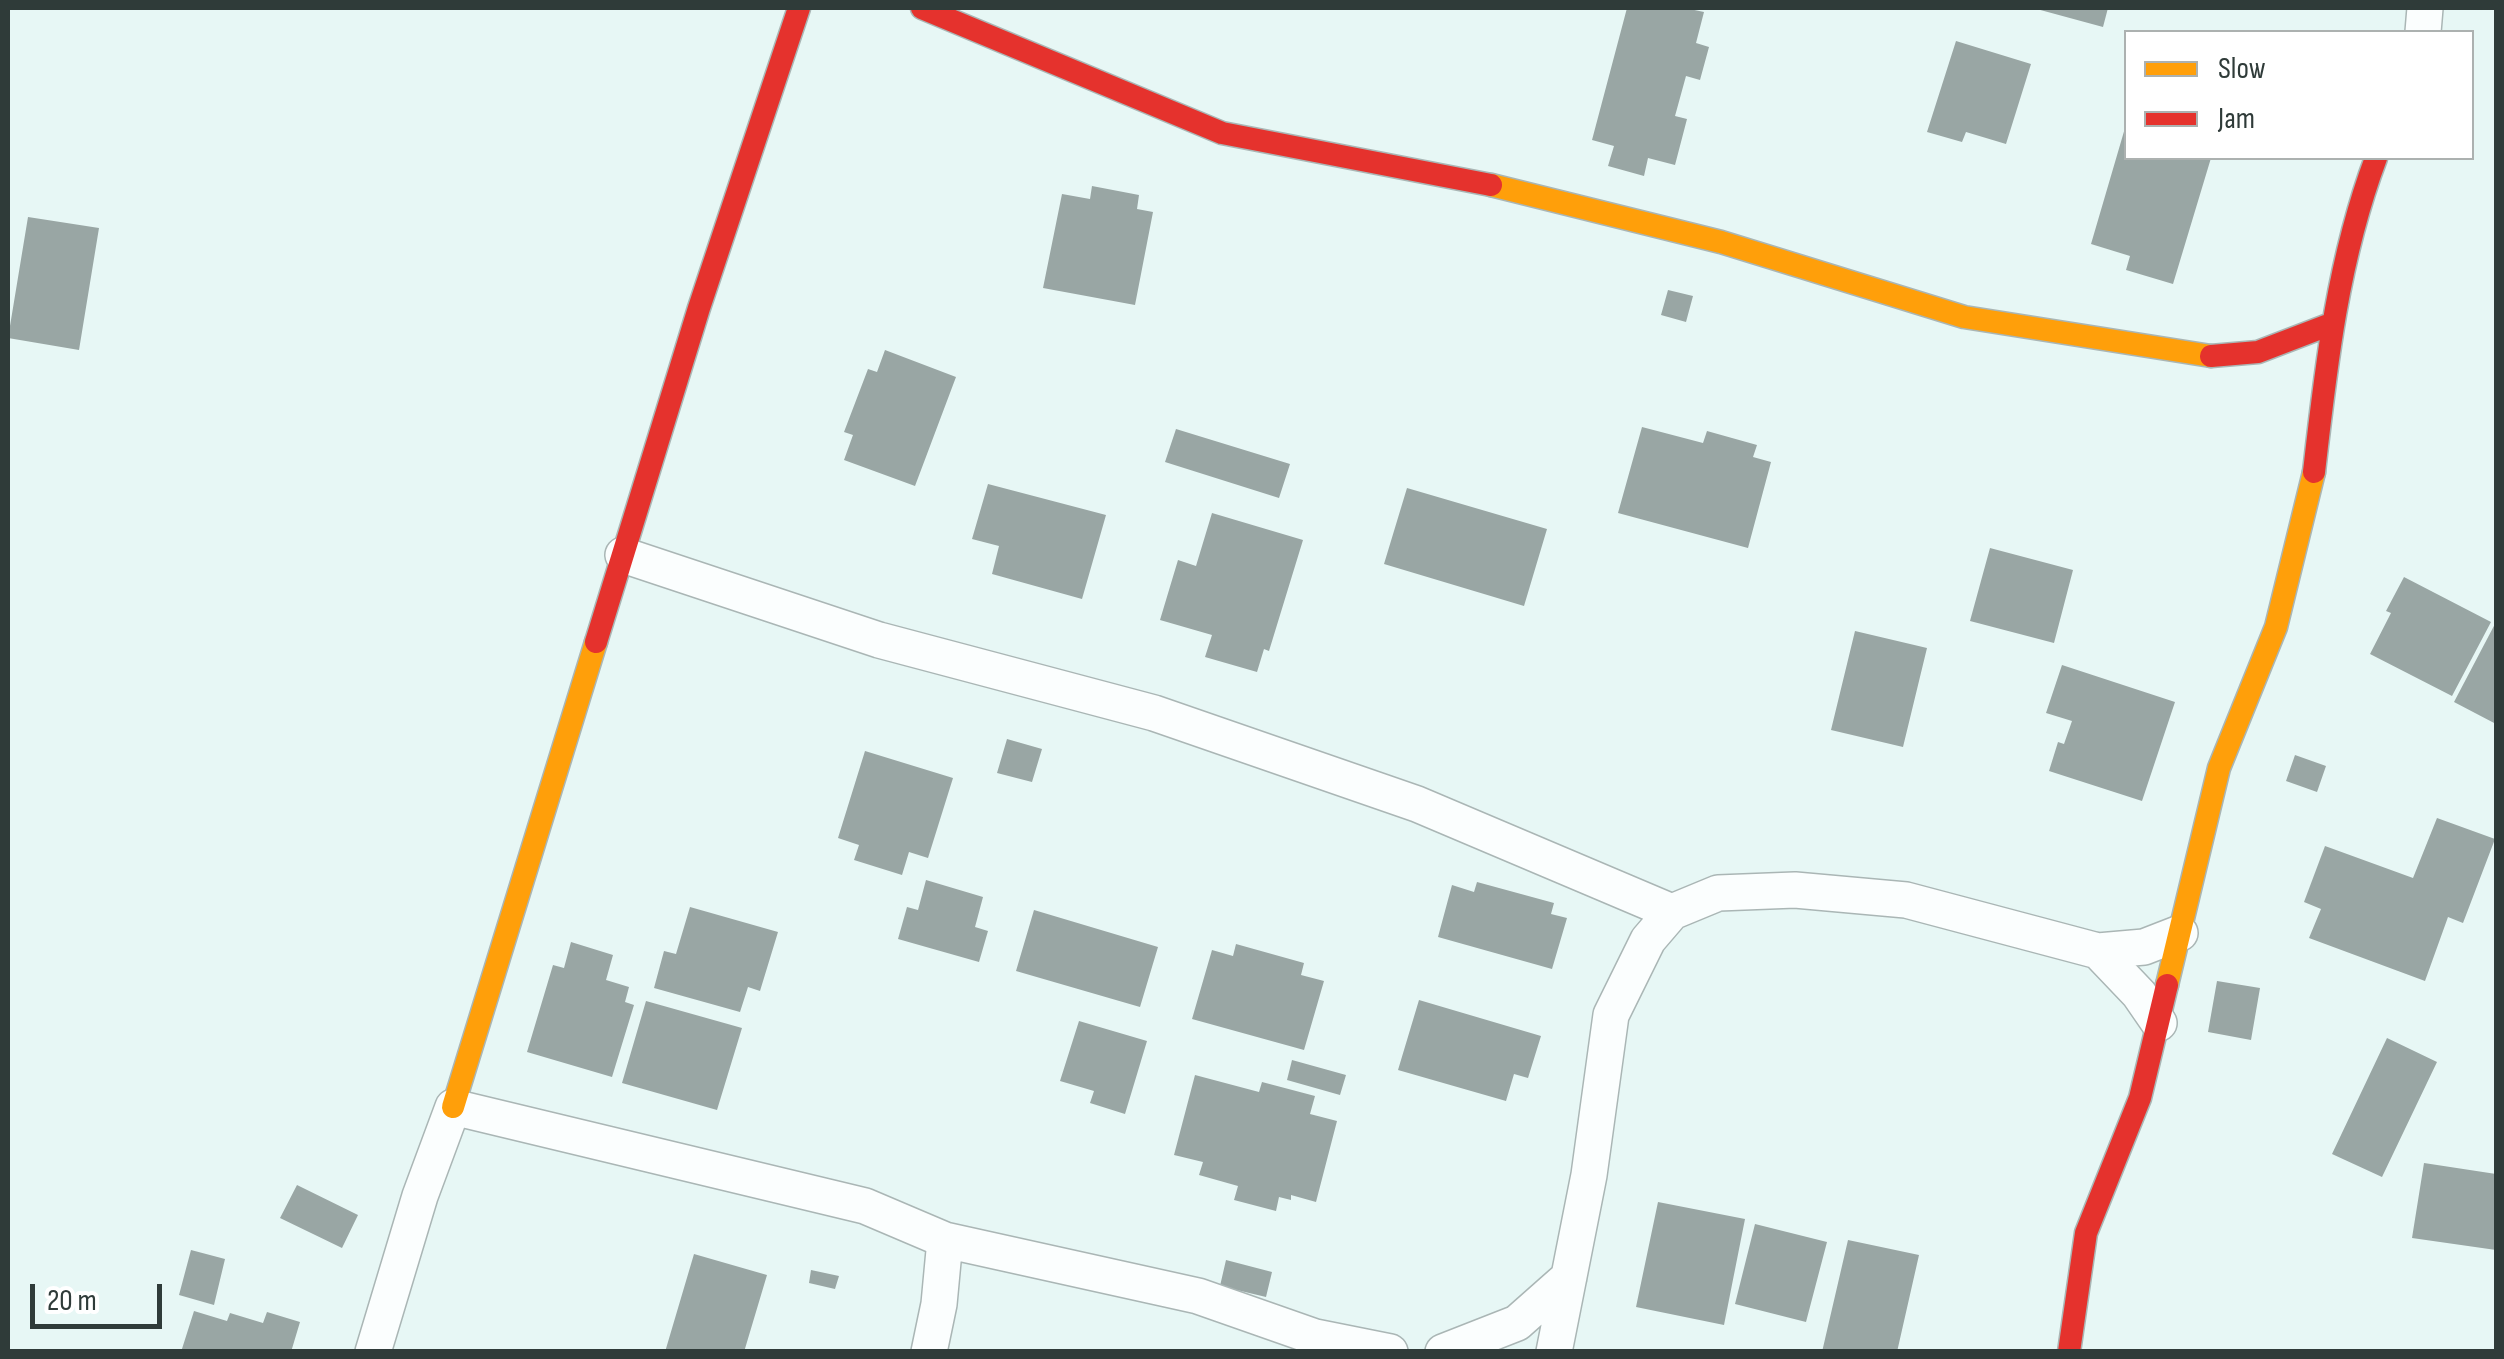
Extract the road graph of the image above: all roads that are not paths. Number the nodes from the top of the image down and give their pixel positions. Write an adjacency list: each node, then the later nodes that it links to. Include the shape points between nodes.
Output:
1 (799, 8): 5 (street)
2 (922, 8): 4 (street, via 1222,133 1482,182 1721,242 1964,317 2212,356 2258,352)
3 (2375, 160): 4 (street)
4 (2330, 324): 7 (street, via 2314,476 2276,627 2218,768)
5 (622, 555): 6 (street, via 879,640 1192,726 1417,804); 10 (street)
6 (1672, 912): 8 (street, via 1718,893 1795,890 1906,900); 12 (street, via 1648,940 1611,1015)
7 (2180, 934): 8 (street, via 2144,947); 9 (street)
8 (2098, 951): 9 (street)
9 (2159, 1023): 19 (street, via 2140,1098 2086,1233)
10 (453, 1107): 11 (street, via 865,1206); 14 (street)
11 (944, 1240): 15 (street); 16 (street, via 1198,1296 1315,1336)
12 (1569, 1277): 13 (street); 18 (street)
13 (1517, 1323): 17 (street); 18 (street)
14 (372, 1352)
15 (929, 1352)
16 (1390, 1352)
17 (1443, 1352)
18 (1550, 1352)
19 (2069, 1352)

